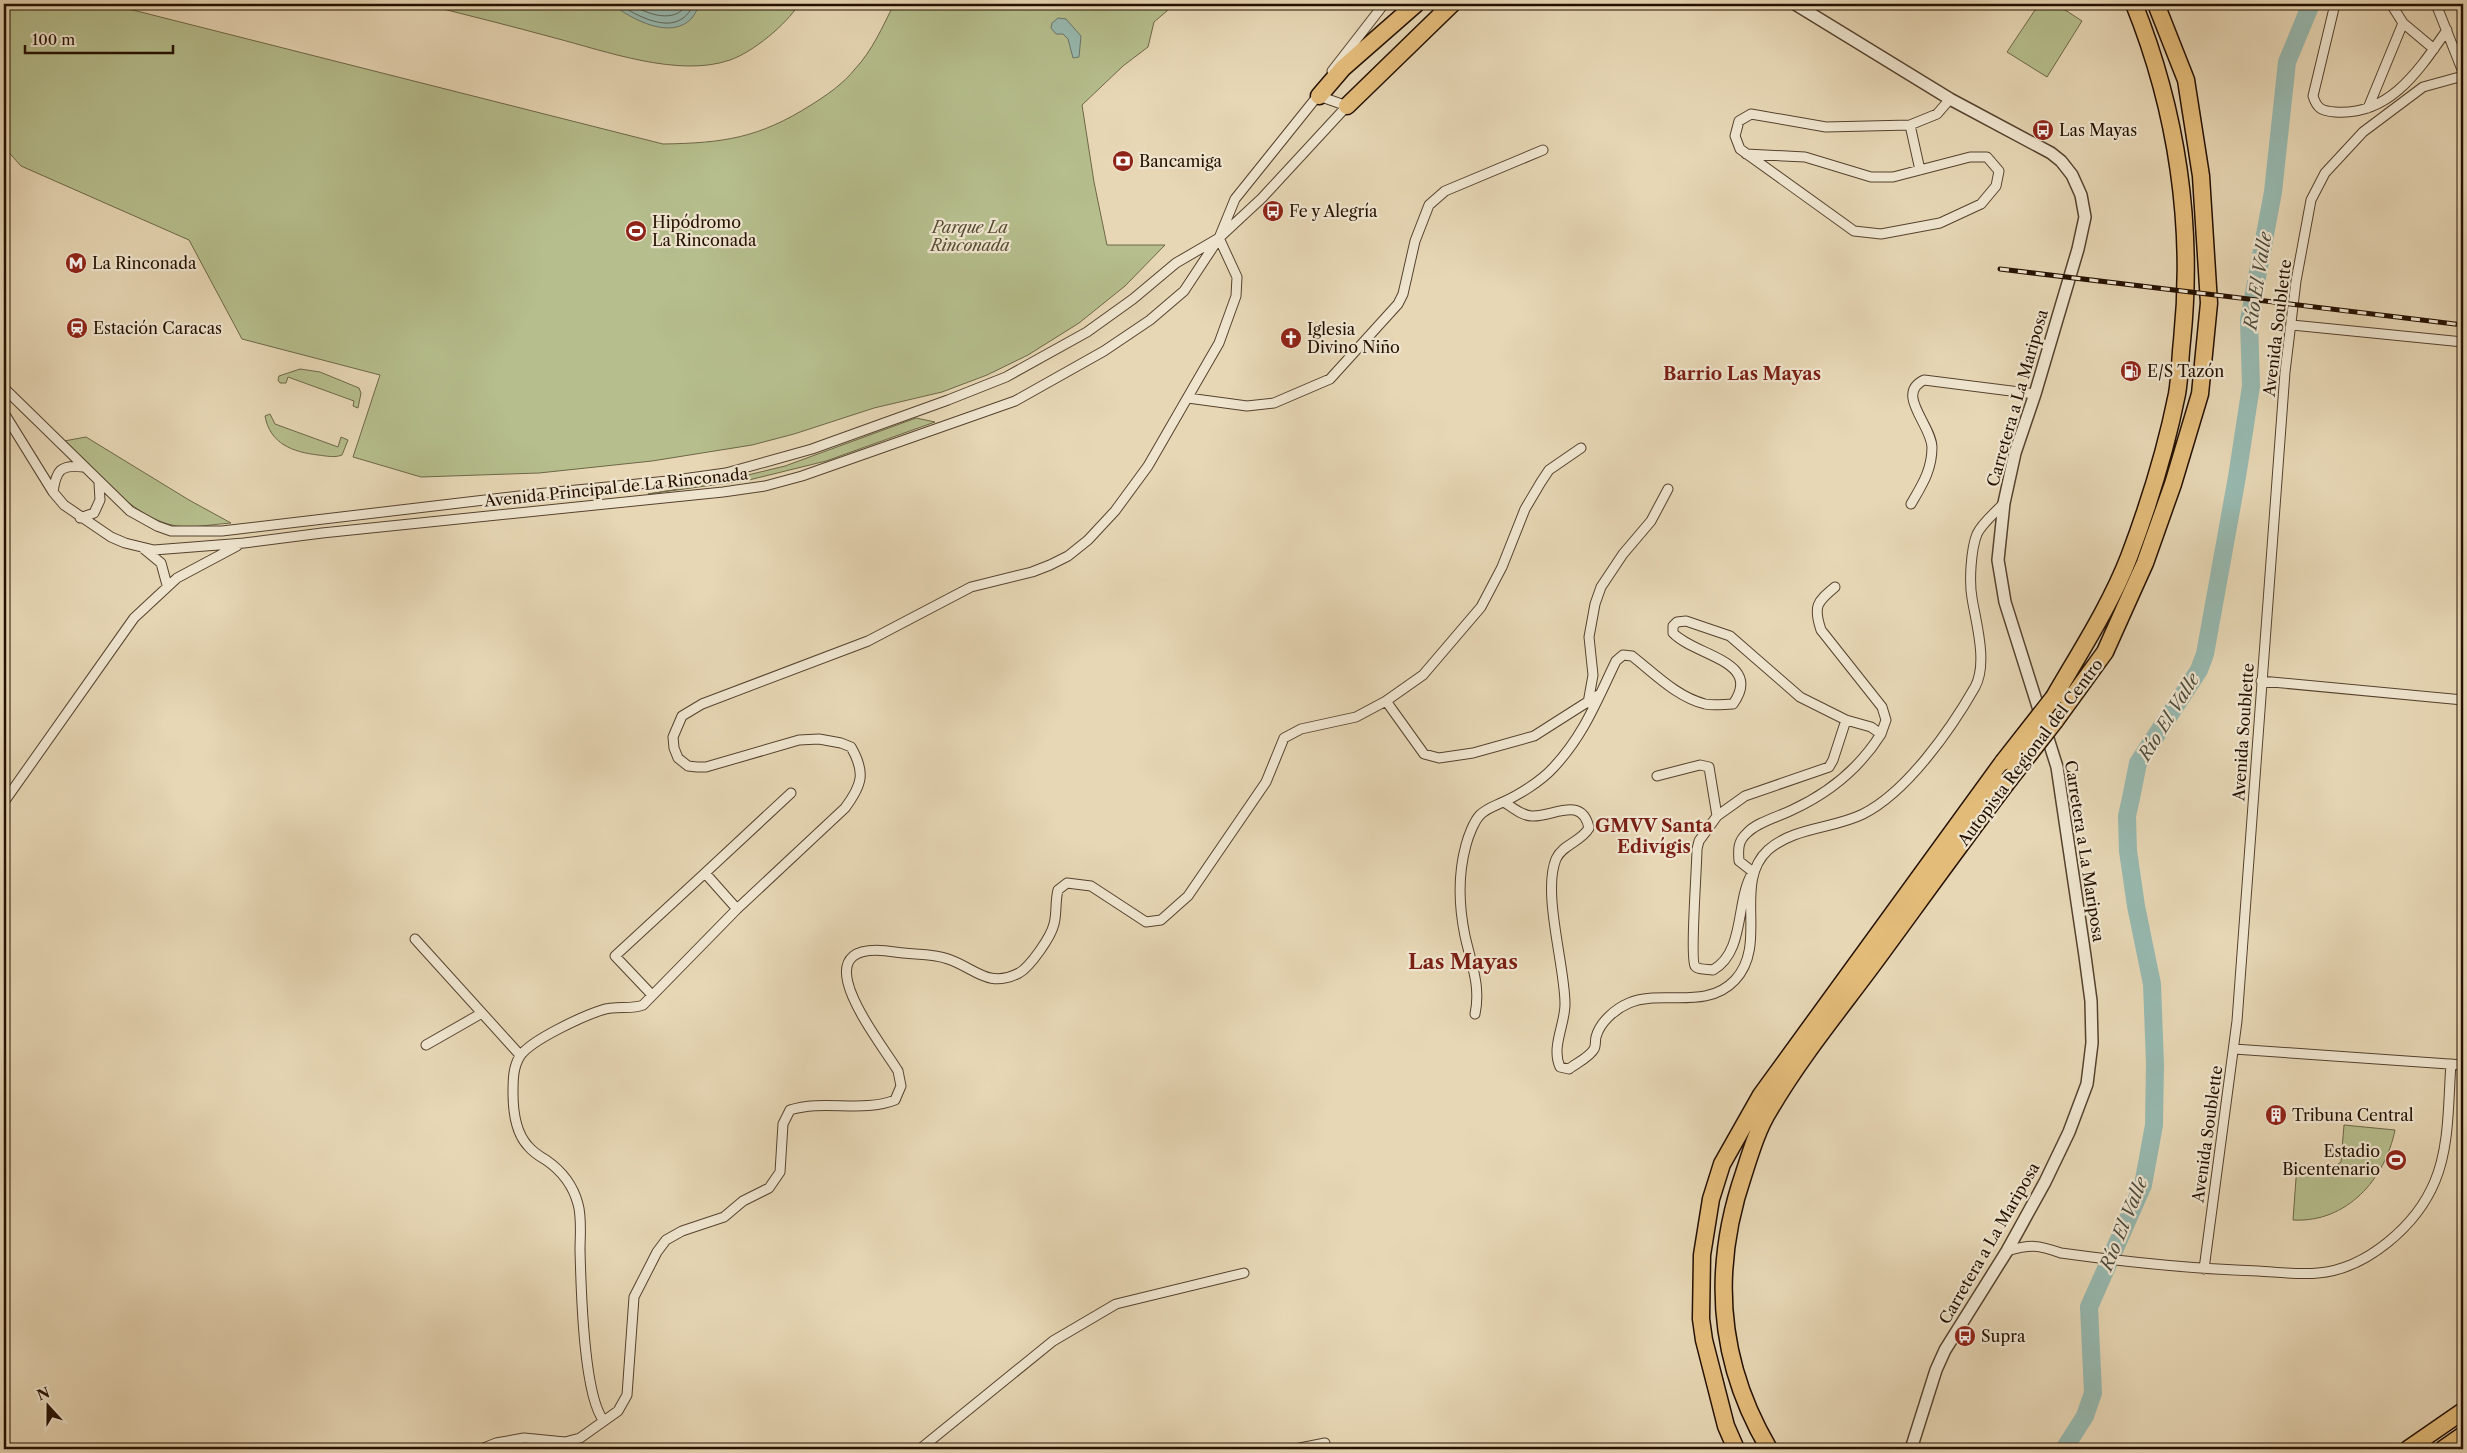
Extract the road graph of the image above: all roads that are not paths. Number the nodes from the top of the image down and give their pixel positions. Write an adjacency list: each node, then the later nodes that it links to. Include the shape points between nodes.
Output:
1 (1384, 4): 15 (street, Avenida Principal de La Rinconada, via 1337,63)
2 (1416, 4): 15 (highway, via 1343,68)
3 (1452, 4): 17 (highway)
4 (1795, 4): 16 (street, Carretera a La Mariposa)
5 (2134, 4): 69 (highway, Autopista Regional del Centro, bridge, via 2146,32 2172,125 2185,216 2186,300 2177,392 2158,470 2128,558 2087,643 2054,697 2003,762 1761,1095 1722,1164 1711,1199 1702,1255)
6 (2156, 4): 79 (highway, Autopista Regional del Centro, bridge, via 2186,80 2201,176 2208,303 2200,394 2145,563 2105,652 1823,1031 1770,1109 1754,1144 1725,1243 1726,1325 1734,1369 1744,1399)
7 (2335, 4): 18 (street, via 2313,96 2316,106 2324,111 2342,112)
8 (2391, 4): 10 (street)
9 (2436, 4): 11 (street)
10 (2403, 23): 12 (street); 18 (street)
11 (2447, 30): 12 (street); 13 (street)
12 (2434, 49): 18 (street, via 2401,89)
13 (2463, 72)
14 (2463, 76): 24 (street, Avenida Soublette, via 2423,87 2363,132 2325,173 2311,200 2296,281)
15 (1319, 96): 17 (street); 23 (street, Avenida Principal de La Rinconada, via 1236,199)
16 (1950, 99): 19 (street, via 1937,114); 27 (street, Carretera a La Mariposa, via 2051,153 2072,175 2081,195 2085,217 2078,249)
17 (1347, 106): 23 (street, Avenida Principal de La Rinconada, via 1262,198)
18 (2368, 108)
19 (1910, 125): 21 (street, via 1826,126 1751,114 1739,121 1735,136 1740,149); 22 (street)
20 (1543, 150): 28 (street, via 1446,191 1429,205 1398,304 1330,379 1274,403 1247,406)
21 (1746, 154): 22 (street, via 1805,157 1871,177 1893,177); 22 (street, via 1854,231 1882,234 1940,223 1981,204 1996,186 1999,171 1987,157 1970,157)
22 (1920, 170)
23 (1219, 238): 28 (street, via 1237,277 1236,296 1219,343); 32 (street, Avenida Principal de La Rinconada, via 1176,263 1087,332 1006,377 812,449 726,473 222,531 184,532 171,531 143,519); 38 (street, Avenida Principal de La Rinconada, via 1184,291 1142,325 1061,377 1015,401 802,476 724,492)
24 (2292, 325): 25 (street); 42 (street, Avenida Soublette, via 2285,372)
25 (2463, 342)
26 (4, 388): 31 (street, Avenida Principal de La Rinconada)
27 (2035, 394): 35 (street, Carretera a La Mariposa, via 2015,453); 36 (street, via 1924,380 1917,384 1913,390 1914,407 1929,430 1932,447 1930,471)
28 (1188, 398): 56 (street, via 1148,466 1115,511 1068,556 1032,572 971,587 868,641 714,699 682,716 673,737 674,748 678,758 688,766 706,767 799,740 819,739 851,748 862,773 857,791 844,808)
29 (4, 413): 34 (street, Avenida Principal de La Rinconada)
30 (1581, 448): 45 (street, via 1549,470 1540,482 1481,607 1423,675)
31 (83, 467): 32 (street, Avenida Principal de La Rinconada); 34 (street, via 72,466 59,472)
32 (99, 483): 37 (street, via 98,507 94,513)
33 (1668, 489): 46 (street, via 1651,521 1624,554 1598,595 1589,637 1593,675)
34 (53, 492): 37 (street, Avenida Principal de La Rinconada)
35 (2004, 503): 54 (street, via 1978,533 1971,566 1971,596 1979,634 1980,670 1976,685 1959,712 1925,760 1898,789 1863,814 1778,843 1766,852); 66 (street, Carretera a La Mariposa, via 1998,560 2005,602 2057,767 2087,974 2092,1043 2087,1084 2069,1132)
36 (1911, 504)
37 (80, 518): 39 (street, Avenida Principal de La Rinconada, via 110,537)
38 (244, 543): 39 (street, Avenida Principal de La Rinconada, via 184,549); 40 (street)
39 (142, 547): 40 (street, via 161,563)
40 (168, 585): 51 (street, via 134,618)
41 (1835, 586): 48 (street, via 1819,600 1817,610 1821,630 1882,708 1886,720)
42 (2261, 681): 44 (street); 62 (street, Avenida Soublette)
43 (1600, 694): 46 (street); 47 (street, via 1616,660 1623,654 1632,656 1692,699 1708,704 1733,704 1743,688 1739,673 1720,659 1680,640 1673,633 1673,626 1686,621 1730,636 1800,697); 52 (street, via 1590,719 1551,770)
44 (2463, 700)
45 (1386, 701): 46 (street, via 1424,754 1439,758 1473,754 1534,736); 71 (street, via 1356,717 1301,729 1284,738 1261,790 1188,896 1162,920 1146,922 1091,886 1067,883 1058,890 1054,925 1029,967 1018,974 986,978 948,959 882,949 862,951 850,959 846,970 847,988 898,1071 901,1086 895,1100 879,1106 806,1105 790,1110 783,1124 780,1172 769,1188 743,1201 724,1217 666,1240 634,1297 627,1395 618,1412)
46 (1588, 703)
47 (1846, 720): 48 (street, via 1871,727); 53 (street, via 1829,767 1744,796)
48 (1881, 734): 54 (street, via 1867,756 1837,784 1745,835 1738,848 1740,861)
49 (1657, 776): 53 (street, via 1700,765 1708,767)
50 (790, 794): 55 (street)
51 (4, 802)
52 (1504, 802): 54 (street, via 1532,816 1571,809 1582,813 1589,828 1584,836 1562,850 1556,860 1552,888 1565,1005 1555,1058 1560,1067 1568,1069 1594,1050 1600,1027 1616,1010 1631,1002 1695,998 1713,994 1734,981 1747,960 1752,935); 60 (street, via 1489,807 1478,816 1466,845 1460,882 1461,915 1476,972)
53 (1717, 816): 54 (street, via 1697,849 1692,949 1697,968 1713,970 1726,960 1734,941 1745,884)
54 (1753, 872)
55 (705, 873): 56 (street); 58 (street, via 615,956)
56 (736, 910): 58 (street)
57 (415, 939): 59 (street)
58 (652, 995): 63 (street, via 636,1008 603,1010 555,1031)
59 (482, 1013): 61 (street); 63 (street)
60 (1476, 1014)
61 (426, 1045)
62 (2234, 1049): 64 (street); 67 (street, Avenida Soublette)
63 (520, 1055): 71 (street, via 513,1073 513,1104 519,1132 528,1146 561,1171 579,1206 581,1300 592,1396)
64 (2451, 1064): 65 (street); 67 (street, via 2445,1137 2435,1182 2406,1226 2391,1241 2349,1265 2319,1273)
65 (2463, 1065)
66 (2007, 1251): 67 (street, via 2029,1245 2040,1246 2061,1253); 80 (street, Carretera a La Mariposa, via 1945,1350)
67 (2204, 1269)
68 (1244, 1273): 75 (street, via 1116,1304 1052,1341)
69 (1704, 1340): 77 (highway, via 1700,1356 1702,1375 1716,1429); 78 (highway, Autopista Regional del Centro, via 1726,1426)
70 (2463, 1411): 81 (highway)
71 (604, 1421): 74 (street, via 580,1438 565,1442 524,1438)
72 (2463, 1435): 82 (highway)
73 (1325, 1444): 76 (street)
74 (482, 1449)
75 (920, 1449)
76 (1295, 1449)
77 (1725, 1449)
78 (1736, 1449)
79 (1769, 1449)
80 (1911, 1449)
81 (2408, 1449)
82 (2443, 1449)

